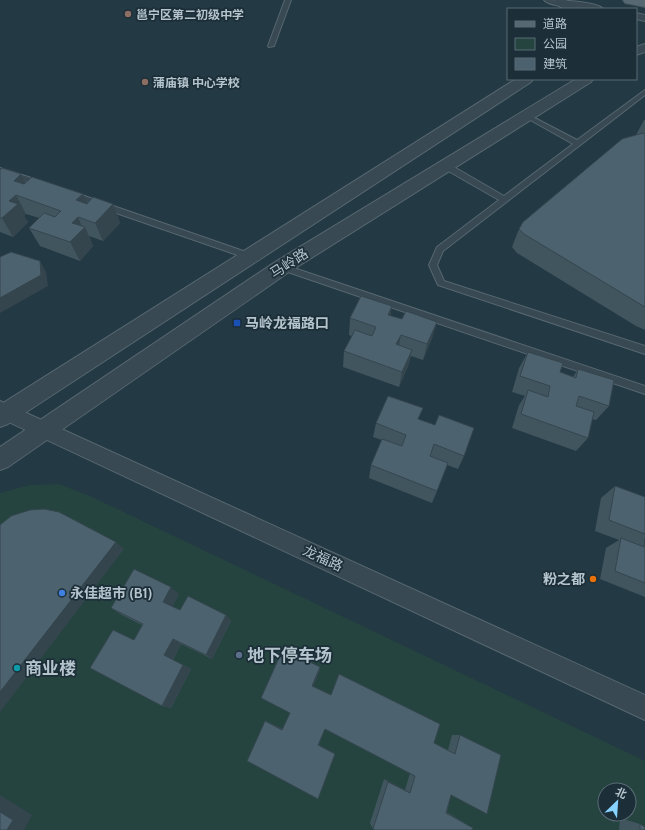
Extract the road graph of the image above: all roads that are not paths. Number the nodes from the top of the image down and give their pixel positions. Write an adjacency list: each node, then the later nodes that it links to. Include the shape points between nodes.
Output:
1 (288, 0): 6 (lane)
2 (629, 0): 3 (main road)
3 (645, 3)
4 (560, 4): 5 (street)
5 (590, 8)
6 (271, 46)
7 (524, 80): 17 (street, 马岭路)
8 (584, 80): 10 (street, 马岭路)
9 (643, 96): 11 (lane)
10 (527, 116): 11 (lane); 12 (street, 马岭路)
11 (577, 143): 16 (lane)
12 (446, 166): 16 (lane); 18 (street, 马岭路)
13 (0, 170): 14 (lane)
14 (45, 186)
15 (68, 193): 17 (lane)
16 (504, 200): 21 (lane, via 440,249 434,265 441,283)
17 (249, 256): 19 (street, 马岭路)
18 (282, 267): 20 (street, 马岭路); 22 (lane)
19 (202, 286): 20 (street); 23 (street, 马岭路)
20 (226, 305): 24 (street, 马岭路)
21 (645, 350)
22 (645, 390)
23 (2, 412): 24 (street, 龙福路)
24 (45, 429): 25 (street, 马岭路); 26 (street, 龙福路)
25 (0, 460)
26 (645, 708)

